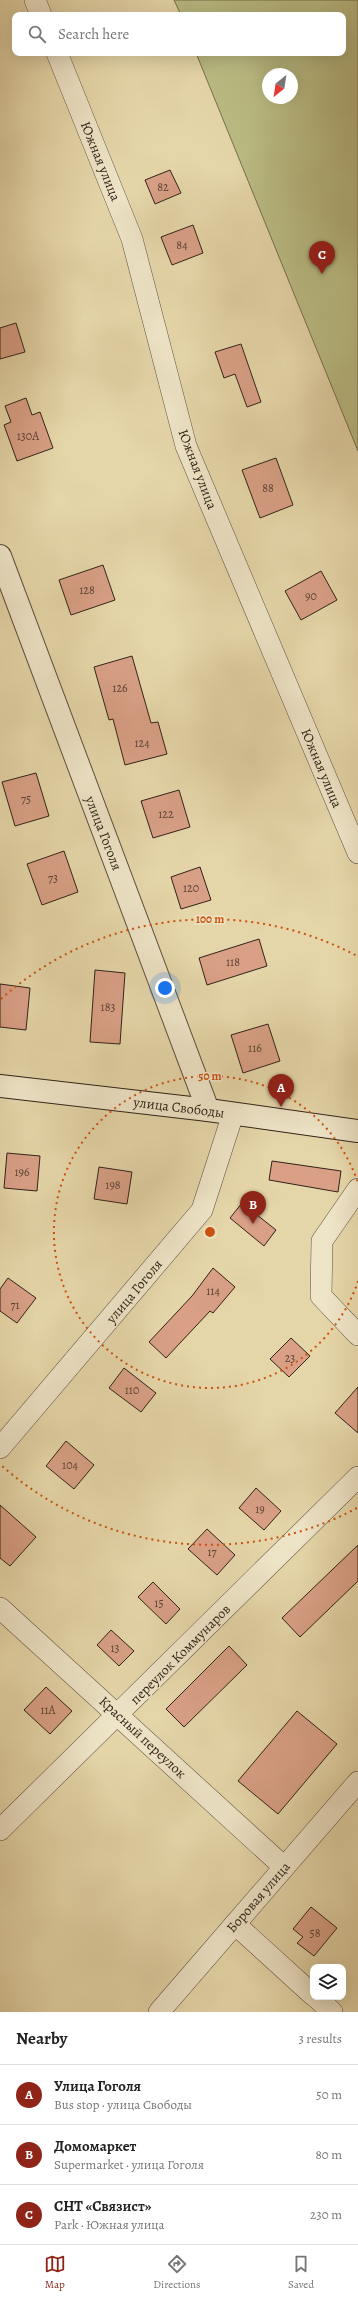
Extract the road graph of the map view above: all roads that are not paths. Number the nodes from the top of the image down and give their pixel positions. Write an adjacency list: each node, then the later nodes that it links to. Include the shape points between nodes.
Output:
1 (35, 0): 2 (street)
2 (40, 12)
3 (58, 56): 5 (street, Южная улица, via 132,239 186,446)
4 (0, 556): 7 (street, улица Гоголя)
5 (358, 853)
6 (0, 1086): 7 (street, улица Свободы)
7 (208, 1110): 8 (street, улица Свободы)
8 (233, 1114): 9 (street, улица Свободы); 12 (street, улица Гоголя, via 202,1210)
9 (358, 1131)
10 (358, 1189): 11 (street, via 322,1241 322,1296)
11 (358, 1335)
12 (0, 1448)
13 (358, 1477): 15 (street, переулок Коммунаров)
14 (0, 1608): 15 (street, Красный переулок)
15 (119, 1715): 17 (street, переулок Коммунаров); 18 (street, Красный переулок)
16 (358, 1782): 18 (street, Боровая улица)
17 (0, 1830)
18 (284, 1867): 19 (street, Боровая улица)
19 (235, 1924): 20 (street); 22 (street, Боровая улица)
20 (310, 1992)
21 (319, 2000): 23 (street)
22 (159, 2012)
23 (332, 2012)

